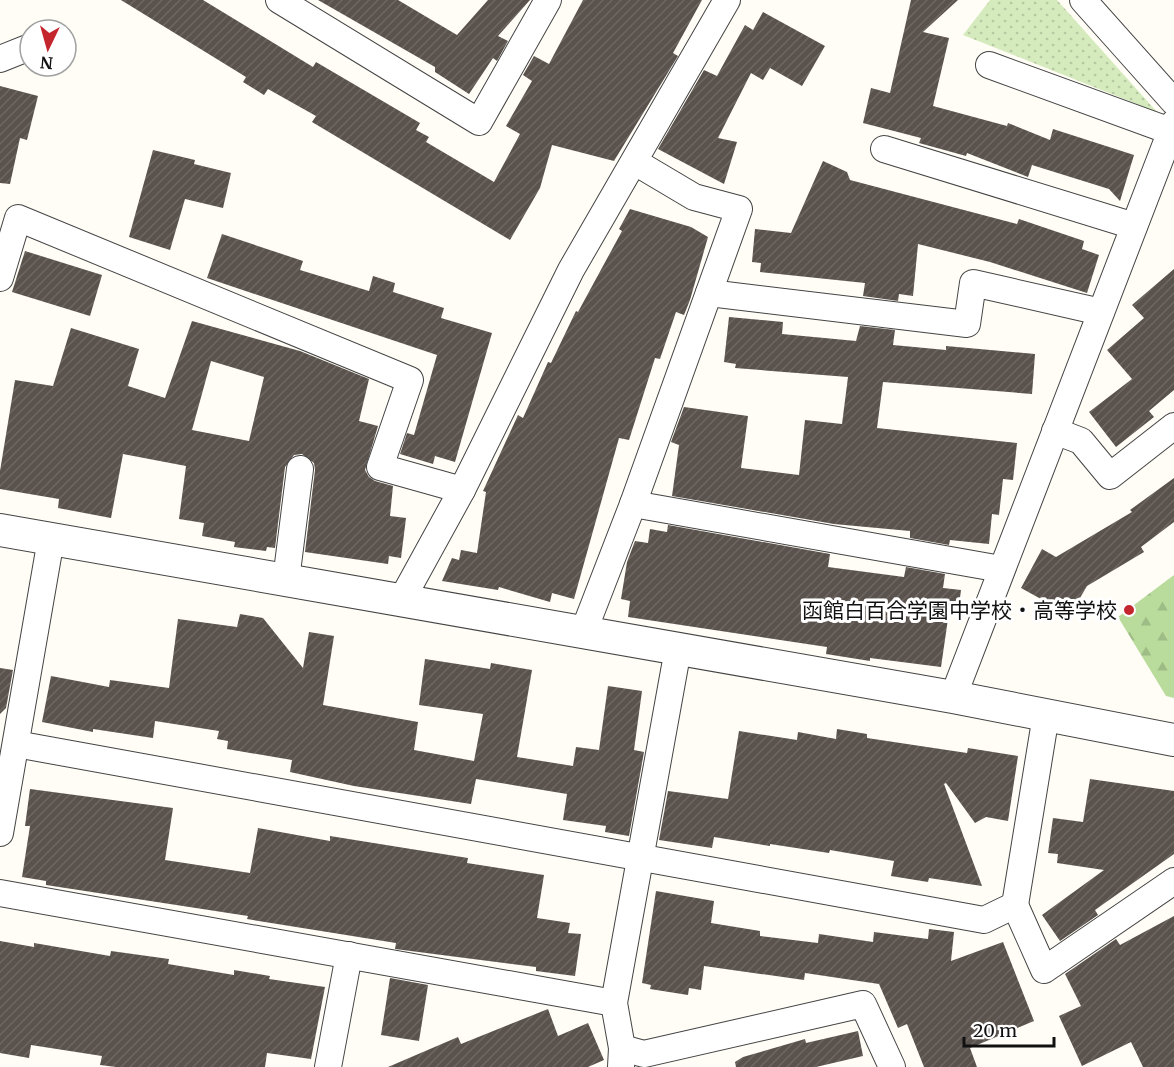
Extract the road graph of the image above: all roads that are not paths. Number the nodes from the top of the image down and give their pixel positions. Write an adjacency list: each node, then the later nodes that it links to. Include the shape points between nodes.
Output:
1 (279, 0): 2 (street, via 479,122)
2 (548, 0)
3 (727, 0): 11 (street)
4 (1083, 0): 8 (street)
5 (18, 52): 6 (street)
6 (0, 59)
7 (989, 65): 9 (street)
8 (1174, 102)
9 (1172, 127): 12 (street)
10 (884, 149): 12 (street)
11 (635, 162): 14 (street, via 694,197 739,209); 19 (street, via 571,270)
12 (1134, 226): 15 (street)
13 (0, 278): 19 (street, via 18,218 410,380 380,467)
14 (708, 293): 15 (street, via 967,324 973,283); 20 (street)
15 (1101, 312): 17 (street)
16 (1174, 426): 17 (street, via 1110,476 1081,441)
17 (1055, 431): 23 (street)
18 (300, 469): 24 (street)
19 (462, 490): 25 (street)
20 (633, 504): 23 (street); 26 (street)
21 (0, 530): 22 (street)
22 (51, 539): 24 (street); 30 (street)
23 (1001, 569): 28 (street)
24 (286, 580): 25 (street)
25 (401, 601): 26 (street)
26 (583, 633): 27 (street)
27 (678, 649): 28 (street); 33 (street)
28 (953, 697): 29 (street)
29 (1046, 716): 31 (street); 36 (street)
30 (11, 736): 32 (street); 33 (street)
31 (1174, 740)
32 (0, 833)
33 (641, 860): 36 (street, via 984,920); 38 (street)
34 (1174, 881): 36 (street, via 1044,970)
35 (0, 893): 37 (street)
36 (1015, 905)
37 (349, 955): 38 (street); 40 (street)
38 (614, 1004): 39 (street)
39 (622, 1058): 41 (street, via 863,1004)
40 (328, 1067)
41 (892, 1067)

